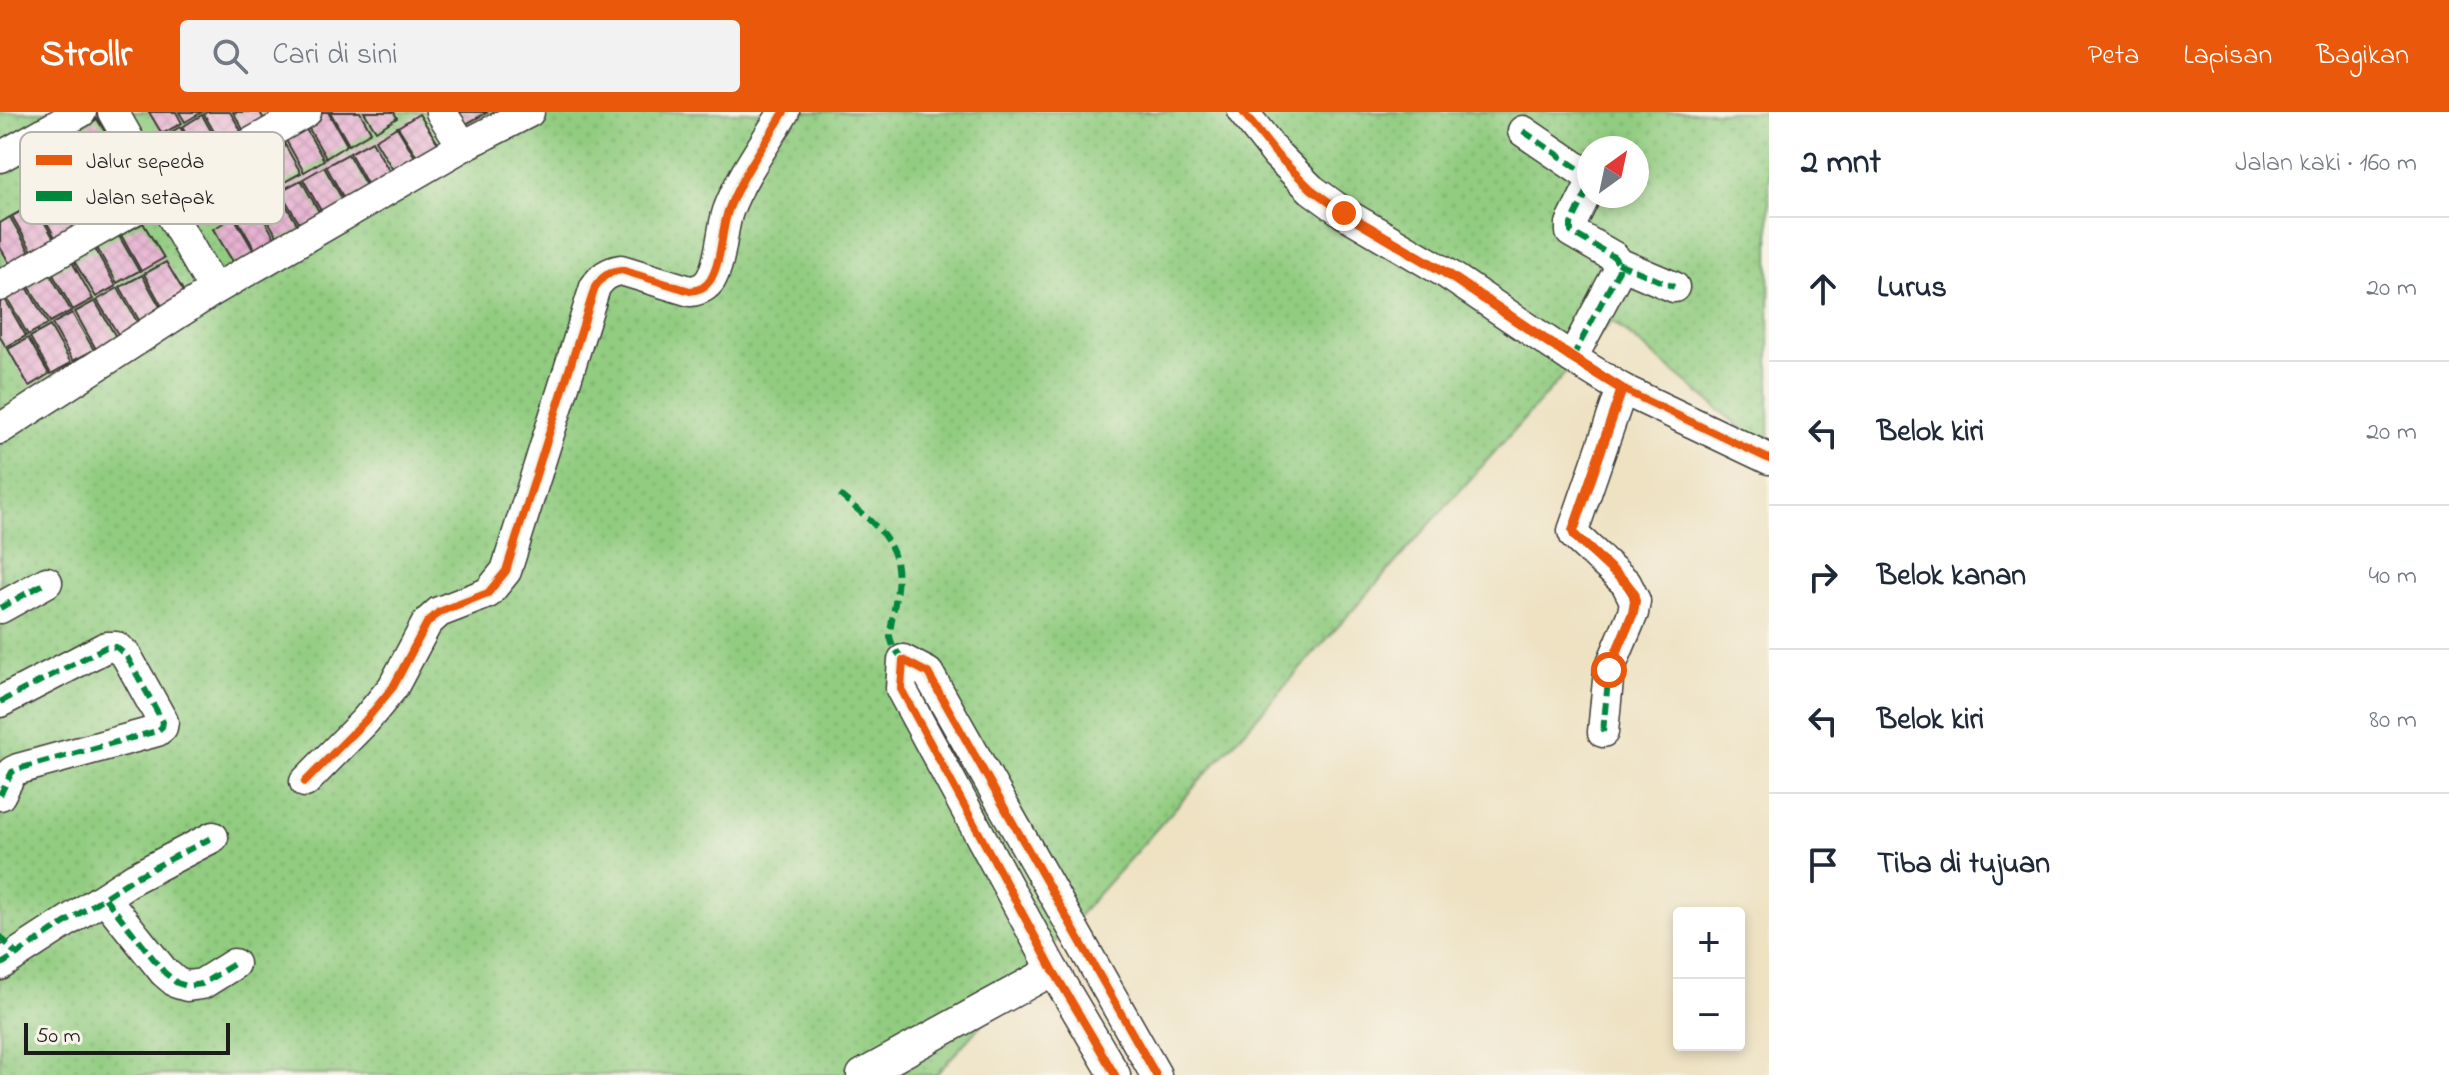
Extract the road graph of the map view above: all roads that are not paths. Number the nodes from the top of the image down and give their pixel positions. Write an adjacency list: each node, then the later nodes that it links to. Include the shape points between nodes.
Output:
1 (81, 112): 9 (street)
2 (113, 112): 10 (street)
3 (306, 112): 11 (street)
4 (441, 112): 13 (street)
5 (529, 112): 13 (street)
6 (784, 112): 31 (street, via 732,200 706,285 690,291 621,270 602,277 506,571 488,593 439,612 427,623 393,687)
7 (1243, 112): 23 (street, via 1311,189)
8 (1523, 131): 15 (street)
9 (45, 132)
10 (124, 132)
11 (270, 132)
12 (20, 146): 14 (street)
13 (463, 146): 22 (street)
14 (0, 157)
15 (1577, 168)
16 (1579, 208): 19 (street, via 1571,232)
17 (107, 224): 20 (street)
18 (176, 224): 22 (street)
19 (1618, 263): 21 (street); 23 (street, via 1616,277)
20 (0, 286)
21 (1674, 287)
22 (214, 290): 25 (street)
23 (1572, 358): 24 (street)
24 (1622, 389): 26 (street); 30 (street, via 1573,531 1626,583 1635,601 1609,670)
25 (0, 429)
26 (1769, 459)
27 (47, 582): 28 (street)
28 (0, 608)
29 (0, 702): 32 (street, via 106,647 116,647 126,655 163,722 157,731 18,769)
30 (1603, 732)
31 (305, 782)
32 (2, 784)
33 (213, 837): 34 (street)
34 (105, 898): 35 (street); 36 (street, via 177,983 202,984)
35 (5, 952)
36 (234, 964)
37 (1053, 970): 38 (street); 39 (street); 40 (street, via 901,689 903,660 928,673)
38 (862, 1075)
39 (1115, 1075)
40 (1156, 1075)

